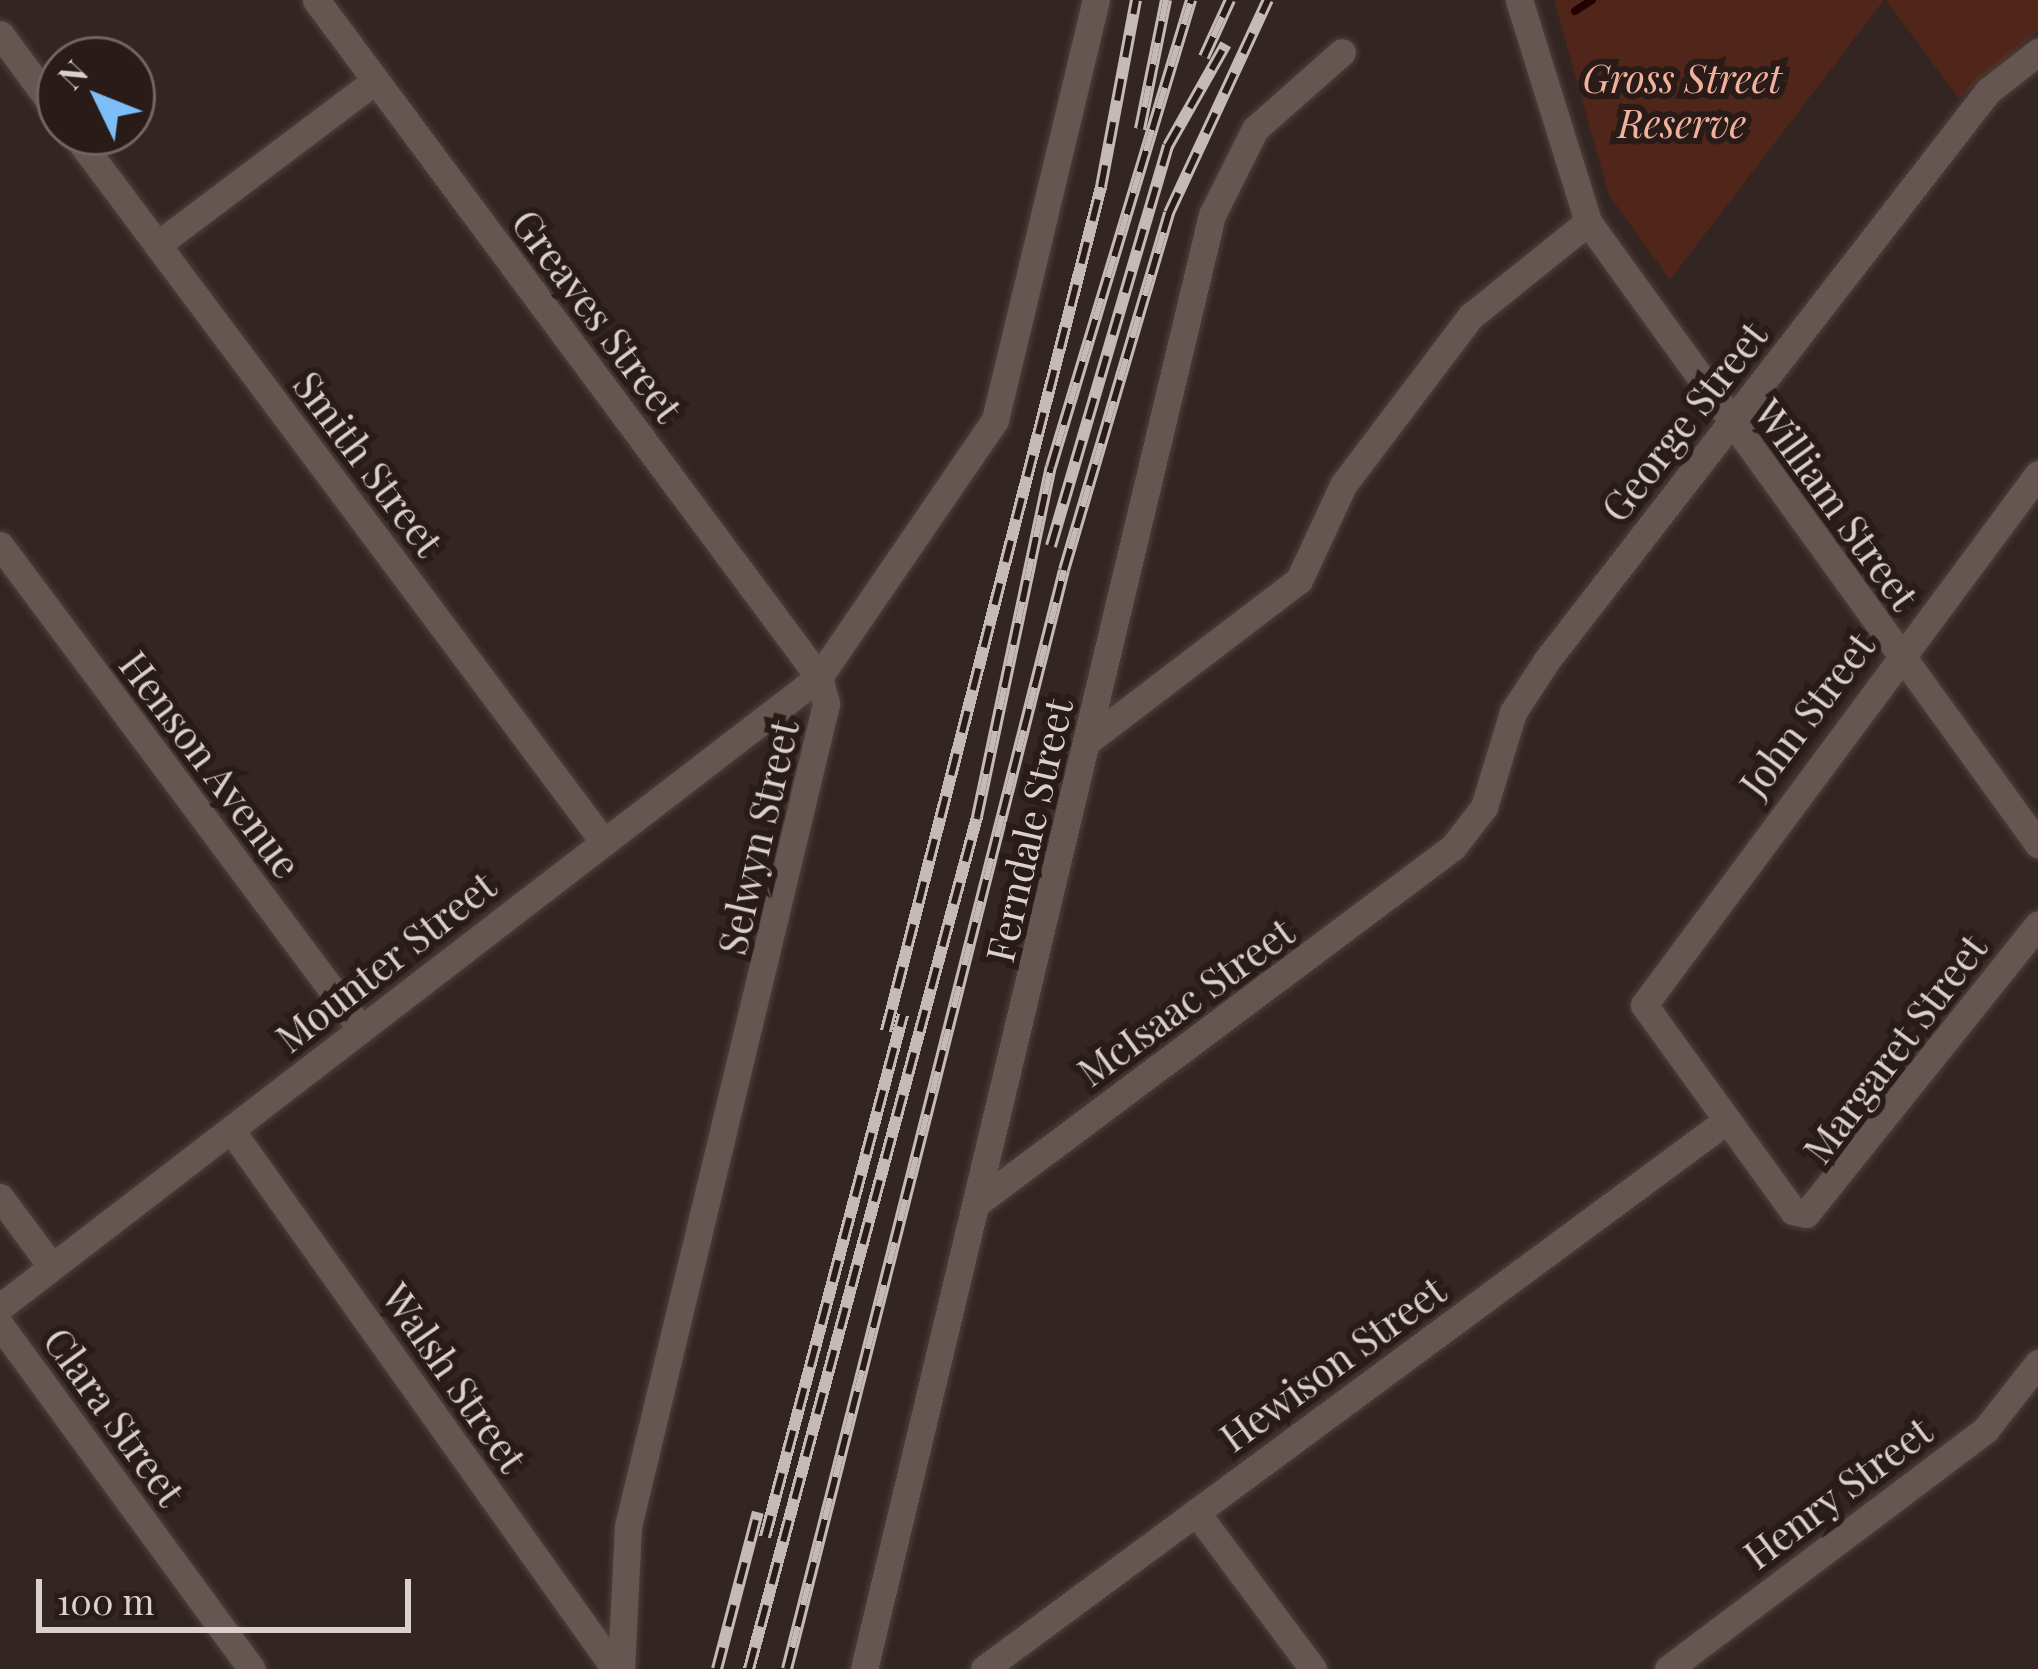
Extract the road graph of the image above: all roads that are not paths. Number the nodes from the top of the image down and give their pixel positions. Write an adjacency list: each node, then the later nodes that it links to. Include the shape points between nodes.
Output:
1 (316, 0): 7 (street, Greaves Street)
2 (1096, 0): 16 (street, Selwyn Street, via 995,420)
3 (1519, 0): 10 (street, William Street)
4 (0, 34): 8 (street)
5 (1342, 52): 17 (street, Ferndale Street, via 1276,105 1229,166)
6 (2038, 52): 12 (street, George Street, via 1988,91)
7 (375, 81): 11 (street); 16 (street, Greaves Street)
8 (36, 83)
9 (91, 156): 11 (street, Smith Street)
10 (1588, 222): 12 (street, William Street); 17 (street, via 1471,316 1343,484 1299,580)
11 (157, 245): 18 (street, Smith Street)
12 (1730, 424): 15 (street, William Street); 20 (street, George Street, via 1525,691 1484,807)
13 (2038, 474): 15 (street, John Street)
14 (0, 544): 22 (street, Henson Avenue)
15 (1900, 655): 19 (street, William Street); 23 (street, John Street, via 1644,1005)
16 (819, 677): 18 (street, Mounter Street); 33 (street, Selwyn Street, via 823,747 628,1526)
17 (1089, 740): 26 (street, Ferndale Street)
18 (603, 842): 22 (street, Mounter Street)
19 (2038, 844)
20 (1434, 864): 26 (street, McIsaac Street)
21 (2038, 924): 23 (street, Margaret Street, via 1806,1214)
22 (361, 1030): 24 (street, Mounter Street)
23 (1726, 1121): 31 (street, Hewison Street)
24 (231, 1130): 27 (street, Mounter Street); 33 (street, Walsh Street)
25 (0, 1196): 27 (street)
26 (981, 1200): 34 (street, Ferndale Street)
27 (52, 1267): 28 (street, Mounter Street)
28 (0, 1307)
29 (0, 1325): 32 (street, Clara Street)
30 (2038, 1363): 37 (street, Henry Street, via 1986,1429)
31 (1196, 1512): 35 (street, Hewison Street); 36 (street)
32 (252, 1669)
33 (618, 1669)
34 (864, 1669)
35 (984, 1669)
36 (1313, 1669)
37 (1669, 1669)

